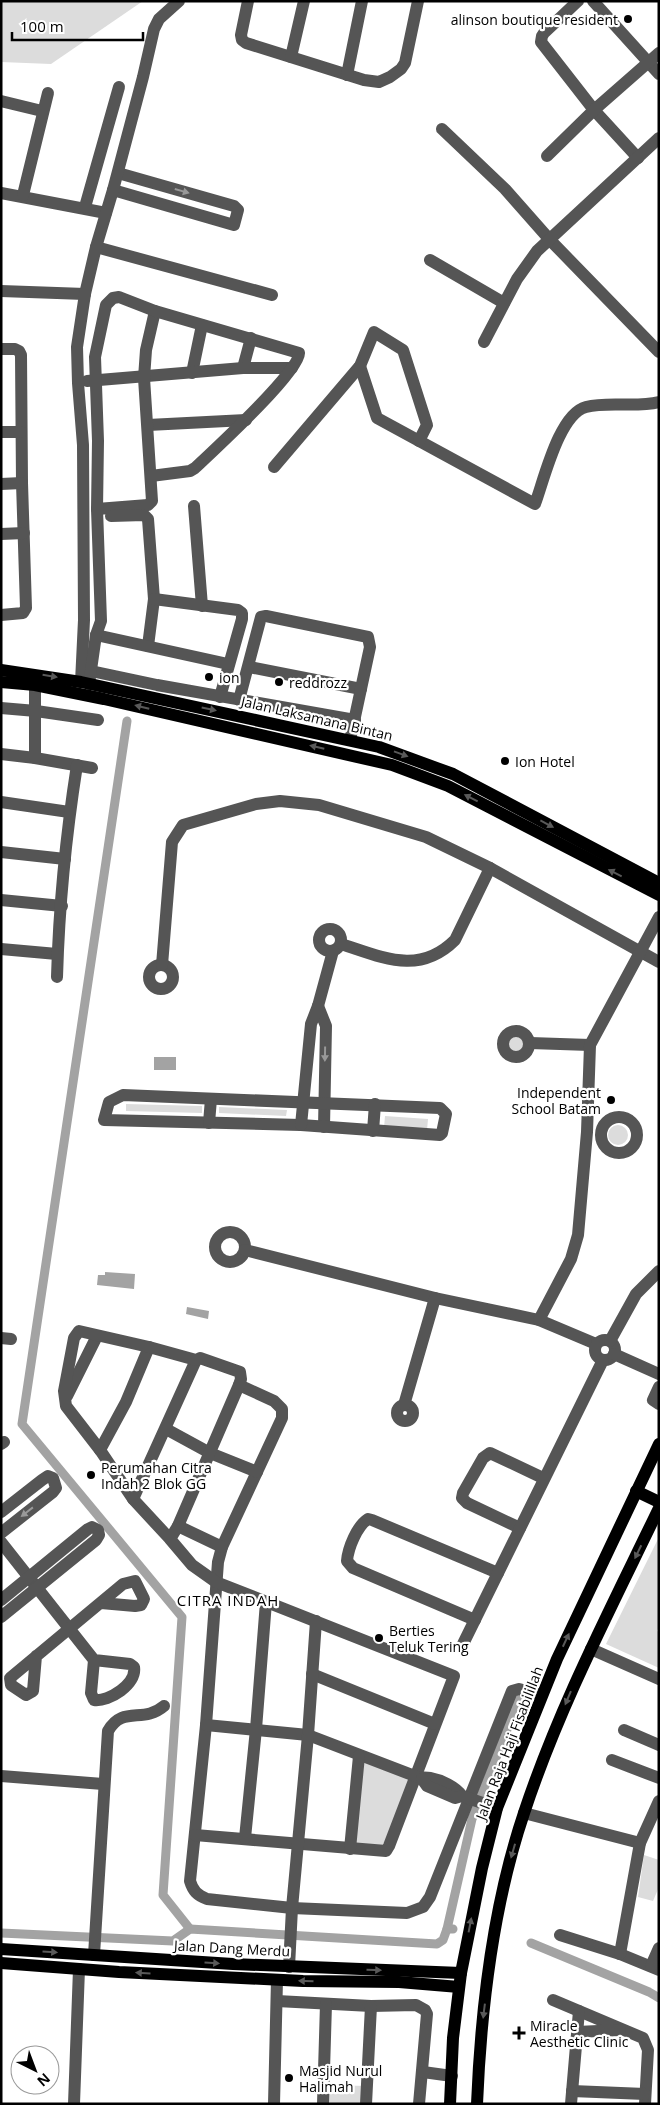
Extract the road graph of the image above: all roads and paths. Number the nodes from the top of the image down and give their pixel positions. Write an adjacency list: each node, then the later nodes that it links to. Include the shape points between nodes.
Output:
1 (179, 1): 21 (street, via 154,29)
2 (248, 1): 9 (street, via 242,40)
3 (304, 1): 9 (street)
4 (362, 1): 11 (street)
5 (418, 1): 11 (street, via 401,69 379,82)
6 (578, 1): 15 (street, via 544,33 541,42)
7 (593, 1): 10 (street)
8 (659, 53): 10 (street)
9 (291, 57): 11 (street)
10 (655, 69): 15 (street)
11 (346, 75)
12 (119, 87): 27 (street)
13 (48, 93): 16 (street)
14 (1, 101): 16 (street)
15 (594, 110): 19 (street); 20 (street)
16 (42, 112): 25 (street)
17 (442, 129): 29 (street, via 505,190)
18 (659, 138): 20 (street)
19 (547, 156)
20 (638, 158): 29 (street)
21 (118, 173): 22 (street); 23 (street)
22 (161, 185): 26 (street); 26 (street, one-way to 26, via 234,206 238,210 237,217 234,225)
23 (113, 190): 26 (street); 28 (street)
24 (1, 193): 25 (street)
25 (23, 195): 27 (street)
26 (157, 202)
27 (85, 207): 28 (street)
28 (106, 213): 30 (street)
29 (550, 240): 35 (street, via 527,264); 41 (street)
30 (96, 247): 33 (street); 34 (street)
31 (430, 260): 35 (street)
32 (1, 291): 33 (street)
33 (85, 294): 48 (street, via 76,357)
34 (272, 295)
35 (504, 303): 39 (street)
36 (155, 311): 37 (street); 46 (street, via 146,350); 47 (street, via 119,297 109,301 96,348)
37 (202, 325): 38 (street); 45 (street)
38 (250, 338): 43 (street); 44 (street, via 298,352 300,355)
39 (484, 342)
40 (1, 349): 53 (street, via 15,349 21,356)
41 (659, 352)
42 (360, 366): 54 (street, via 377,418); 54 (street, via 374,332 403,350 427,425); 55 (street)
43 (243, 368): 44 (street); 45 (street)
44 (292, 368): 50 (street)
45 (192, 373): 46 (street)
46 (144, 378): 47 (street); 51 (street)
47 (95, 381): 48 (street); 60 (street)
48 (78, 383): 71 (street, via 83,445)
49 (659, 402): 54 (street, via 590,407 575,413 560,434 535,504)
50 (246, 420): 51 (street); 56 (street, via 190,471)
51 (148, 425): 56 (street)
52 (1, 432): 53 (street)
53 (21, 432): 58 (street)
54 (419, 441)
55 (274, 467)
56 (151, 476): 60 (street, via 150,504)
57 (1, 484): 58 (street)
58 (22, 484): 61 (street)
59 (194, 506): 64 (street)
60 (97, 513): 63 (street, via 147,516); 66 (street, via 101,621)
61 (24, 533): 62 (street); 65 (street, via 26,610 22,614)
62 (1, 534)
63 (154, 599): 64 (street); 67 (street)
64 (202, 606): 68 (street, via 242,613)
65 (1, 615)
66 (96, 635): 67 (street); 71 (street)
67 (148, 646): 68 (street)
68 (228, 664): 76 (street)
69 (249, 667): 74 (street); 74 (street, via 259,620 266,616 368,637 370,647); 77 (street)
70 (1, 670): 71 (main road, Jalan Laksamana Bintan, one-way to 71)
71 (87, 679): 75 (main road, Jalan Laksamana Bintan)
72 (1, 682): 73 (main road, Jalan Laksamana Bintan)
73 (35, 685): 79 (street); 93 (main road, Jalan Laksamana Bintan, one-way to 73, via 448,786 392,765)
74 (361, 689): 81 (street)
75 (156, 691): 76 (street); 82 (main road, Jalan Laksamana Bintan, one-way to 82)
76 (220, 697): 77 (street)
77 (239, 700): 81 (street)
78 (1, 708): 79 (street)
79 (36, 711): 80 (street); 84 (street)
80 (98, 720)
81 (355, 720): 82 (street)
82 (350, 740): 92 (main road, Jalan Laksamana Bintan, one-way to 92, via 453,774)
83 (1, 754): 84 (street)
84 (35, 758): 85 (street)
85 (77, 765): 86 (street); 88 (street)
86 (92, 768)
87 (1, 802): 88 (street)
88 (69, 812): 90 (street)
89 (1, 852): 90 (street)
90 (65, 859): 95 (street)
91 (490, 868): 98 (street); 101 (street, via 426,837 318,805 280,801 256,804 194,821 183,825 172,842); 103 (street, via 456,940 447,948 415,961 403,962 337,947)
92 (659, 883)
93 (659, 895)
94 (1, 900): 95 (street)
95 (62, 906): 99 (street)
96 (659, 917): 98 (street)
97 (1, 949): 99 (street)
98 (640, 952): 100 (street); 105 (street)
99 (57, 954): 102 (street)
100 (659, 962)
101 (162, 965)
102 (57, 977)
103 (318, 1006): 107 (street, via 311,1024); 108 (street, one-way to 108, via 326,1026)
104 (530, 1043): 105 (street)
105 (590, 1045): 114 (street)
106 (211, 1098): 107 (street); 110 (street); 110 (street, via 123,1095 109,1102 104,1120)
107 (302, 1102): 108 (street); 111 (street)
108 (325, 1102): 109 (street); 112 (street)
109 (375, 1104): 113 (street); 113 (street, via 440,1108 446,1114 440,1135)
110 (209, 1123): 111 (street)
111 (301, 1125): 112 (street)
112 (324, 1128): 113 (street)
113 (373, 1131)
114 (587, 1132): 115 (street); 119 (street, via 578,1235 571,1259)
115 (601, 1134)
116 (245, 1250): 118 (street)
117 (659, 1271): 121 (street, via 636,1294)
118 (435, 1298): 119 (street); 131 (street)
119 (539, 1320): 122 (street)
120 (97, 1336): 123 (street); 130 (street); 130 (street, via 79,1331 76,1334 64,1391)
121 (610, 1342): 122 (street, via 602,1340); 124 (street, via 615,1347)
122 (596, 1344): 126 (street, via 595,1354)
123 (149, 1347): 125 (street); 135 (street, via 126,1402)
124 (614, 1354): 126 (street, via 610,1360); 127 (street)
125 (196, 1360): 128 (street, via 200,1358 240,1372); 133 (street)
126 (603, 1360): 138 (street)
127 (659, 1374)
128 (239, 1386): 136 (street); 137 (street, via 274,1401 282,1409 282,1418)
129 (659, 1387): 132 (street, via 652,1400)
130 (65, 1401): 135 (street)
131 (404, 1404)
132 (659, 1404)
133 (166, 1429): 136 (street); 140 (street)
134 (659, 1444): 139 (main road, Jalan Raja Haji Fisabilillah)
135 (100, 1450): 140 (street)
136 (210, 1452): 137 (street); 144 (street)
137 (257, 1472): 149 (street)
138 (543, 1478): 145 (street); 145 (street, via 490,1452 483,1458 463,1493 462,1498 467,1503)
139 (636, 1491): 141 (main road); 167 (main road, Jalan Raja Haji Fisabilillah, one-way to 139)
140 (133, 1500): 147 (street)
141 (659, 1502)
142 (659, 1508): 162 (main road, one-way to 162)
143 (1, 1512): 146 (street, one-way to 146, via 48,1476 53,1478 56,1488 53,1492)
144 (178, 1526): 147 (street); 149 (street)
145 (520, 1528): 150 (street)
146 (1, 1533)
147 (170, 1539): 152 (street, via 192,1565)
148 (1, 1542): 151 (street)
149 (222, 1546): 152 (street)
150 (498, 1573): 158 (street); 158 (street, via 372,1520 368,1519 361,1526 347,1555 346,1561 353,1568)
151 (29, 1577): 153 (street); 153 (street, via 88,1529 98,1530 96,1540); 154 (street)
152 (216, 1582): 155 (street); 170 (street)
153 (37, 1588): 157 (street); 160 (street)
154 (1, 1600)
155 (266, 1602): 159 (street); 171 (street)
156 (101, 1603): 160 (street)
157 (1, 1617)
158 (475, 1620): 161 (street)
159 (316, 1621): 165 (street); 169 (street, via 454,1676)
160 (70, 1629): 163 (street); 164 (street)
161 (462, 1646)
162 (591, 1649): 166 (street); 183 (main road, one-way to 183, via 544,1756)
163 (36, 1656)
164 (94, 1660)
165 (312, 1674): 169 (street); 173 (street)
166 (659, 1679)
167 (541, 1695): 182 (main road, Jalan Raja Haji Fisabilillah); 182 (street, via 519,1689 512,1691)
168 (164, 1706): 180 (street, via 146,1716 131,1715 113,1722 108,1731)
169 (435, 1724): 178 (street)
170 (206, 1725): 171 (street); 184 (street)
171 (256, 1729): 173 (street); 185 (street)
172 (624, 1730): 174 (street)
173 (308, 1735): 175 (street); 187 (street)
174 (659, 1745)
175 (359, 1756): 178 (street); 188 (street)
176 (612, 1760): 179 (street)
177 (1, 1776): 180 (street)
178 (418, 1778): 182 (street, via 427,1786 455,1798); 188 (street, via 388,1849 383,1852)
179 (659, 1778)
180 (103, 1784): 191 (street)
181 (659, 1801): 186 (street)
182 (478, 1802): 189 (street, via 423,1906 407,1914); 199 (main road, Jalan Raja Haji Fisabilillah, one-way to 182, via 482,1868)
183 (524, 1813): 186 (street); 220 (main road, one-way to 220, via 498,1914 483,2016)
184 (195, 1835): 185 (street); 189 (street, via 190,1881 198,1895)
185 (245, 1838): 187 (street)
186 (640, 1843): 194 (street)
187 (298, 1844): 188 (street); 189 (street)
188 (350, 1849)
189 (291, 1915): 196 (street)
190 (560, 1935): 194 (street)
191 (94, 1943): 193 (main road, Jalan Dang Merdu, one-way to 191); 196 (main road, Jalan Dang Merdu, one-way to 196)
192 (659, 1948): 197 (street)
193 (1, 1949)
194 (620, 1954): 197 (street)
195 (1, 1962): 198 (main road, Jalan Dang Merdu)
196 (289, 1966): 200 (main road, Jalan Dang Merdu, one-way to 200)
197 (655, 1968)
198 (79, 1969): 201 (main road, Jalan Dang Merdu, one-way to 198); 214 (street)
199 (461, 1973): 200 (main road, Jalan Dang Merdu); 202 (main road, Jalan Raja Haji Fisabilillah)
200 (412, 1977): 201 (main road, Jalan Dang Merdu, one-way to 201); 202 (main road, Jalan Dang Merdu)
201 (277, 1980): 204 (street)
202 (459, 1987): 211 (main road, Jalan Raja Haji Fisabilillah)
203 (553, 2000): 207 (street)
204 (277, 2002): 205 (street); 215 (street)
205 (326, 2004): 206 (street); 216 (street)
206 (371, 2006): 210 (street, via 416,2006 425,2010); 217 (street)
207 (579, 2011): 208 (street); 209 (street)
208 (625, 2030): 209 (street); 213 (street, via 643,2038 647,2044)
209 (577, 2032): 212 (street)
210 (423, 2072): 211 (street); 218 (street)
211 (452, 2076): 219 (main road, Jalan Raja Haji Fisabilillah)
212 (571, 2097): 213 (street)
213 (645, 2099)
214 (74, 2104)
215 (274, 2104)
216 (324, 2104)
217 (366, 2104)
218 (419, 2104)
219 (450, 2104)
220 (477, 2104)

